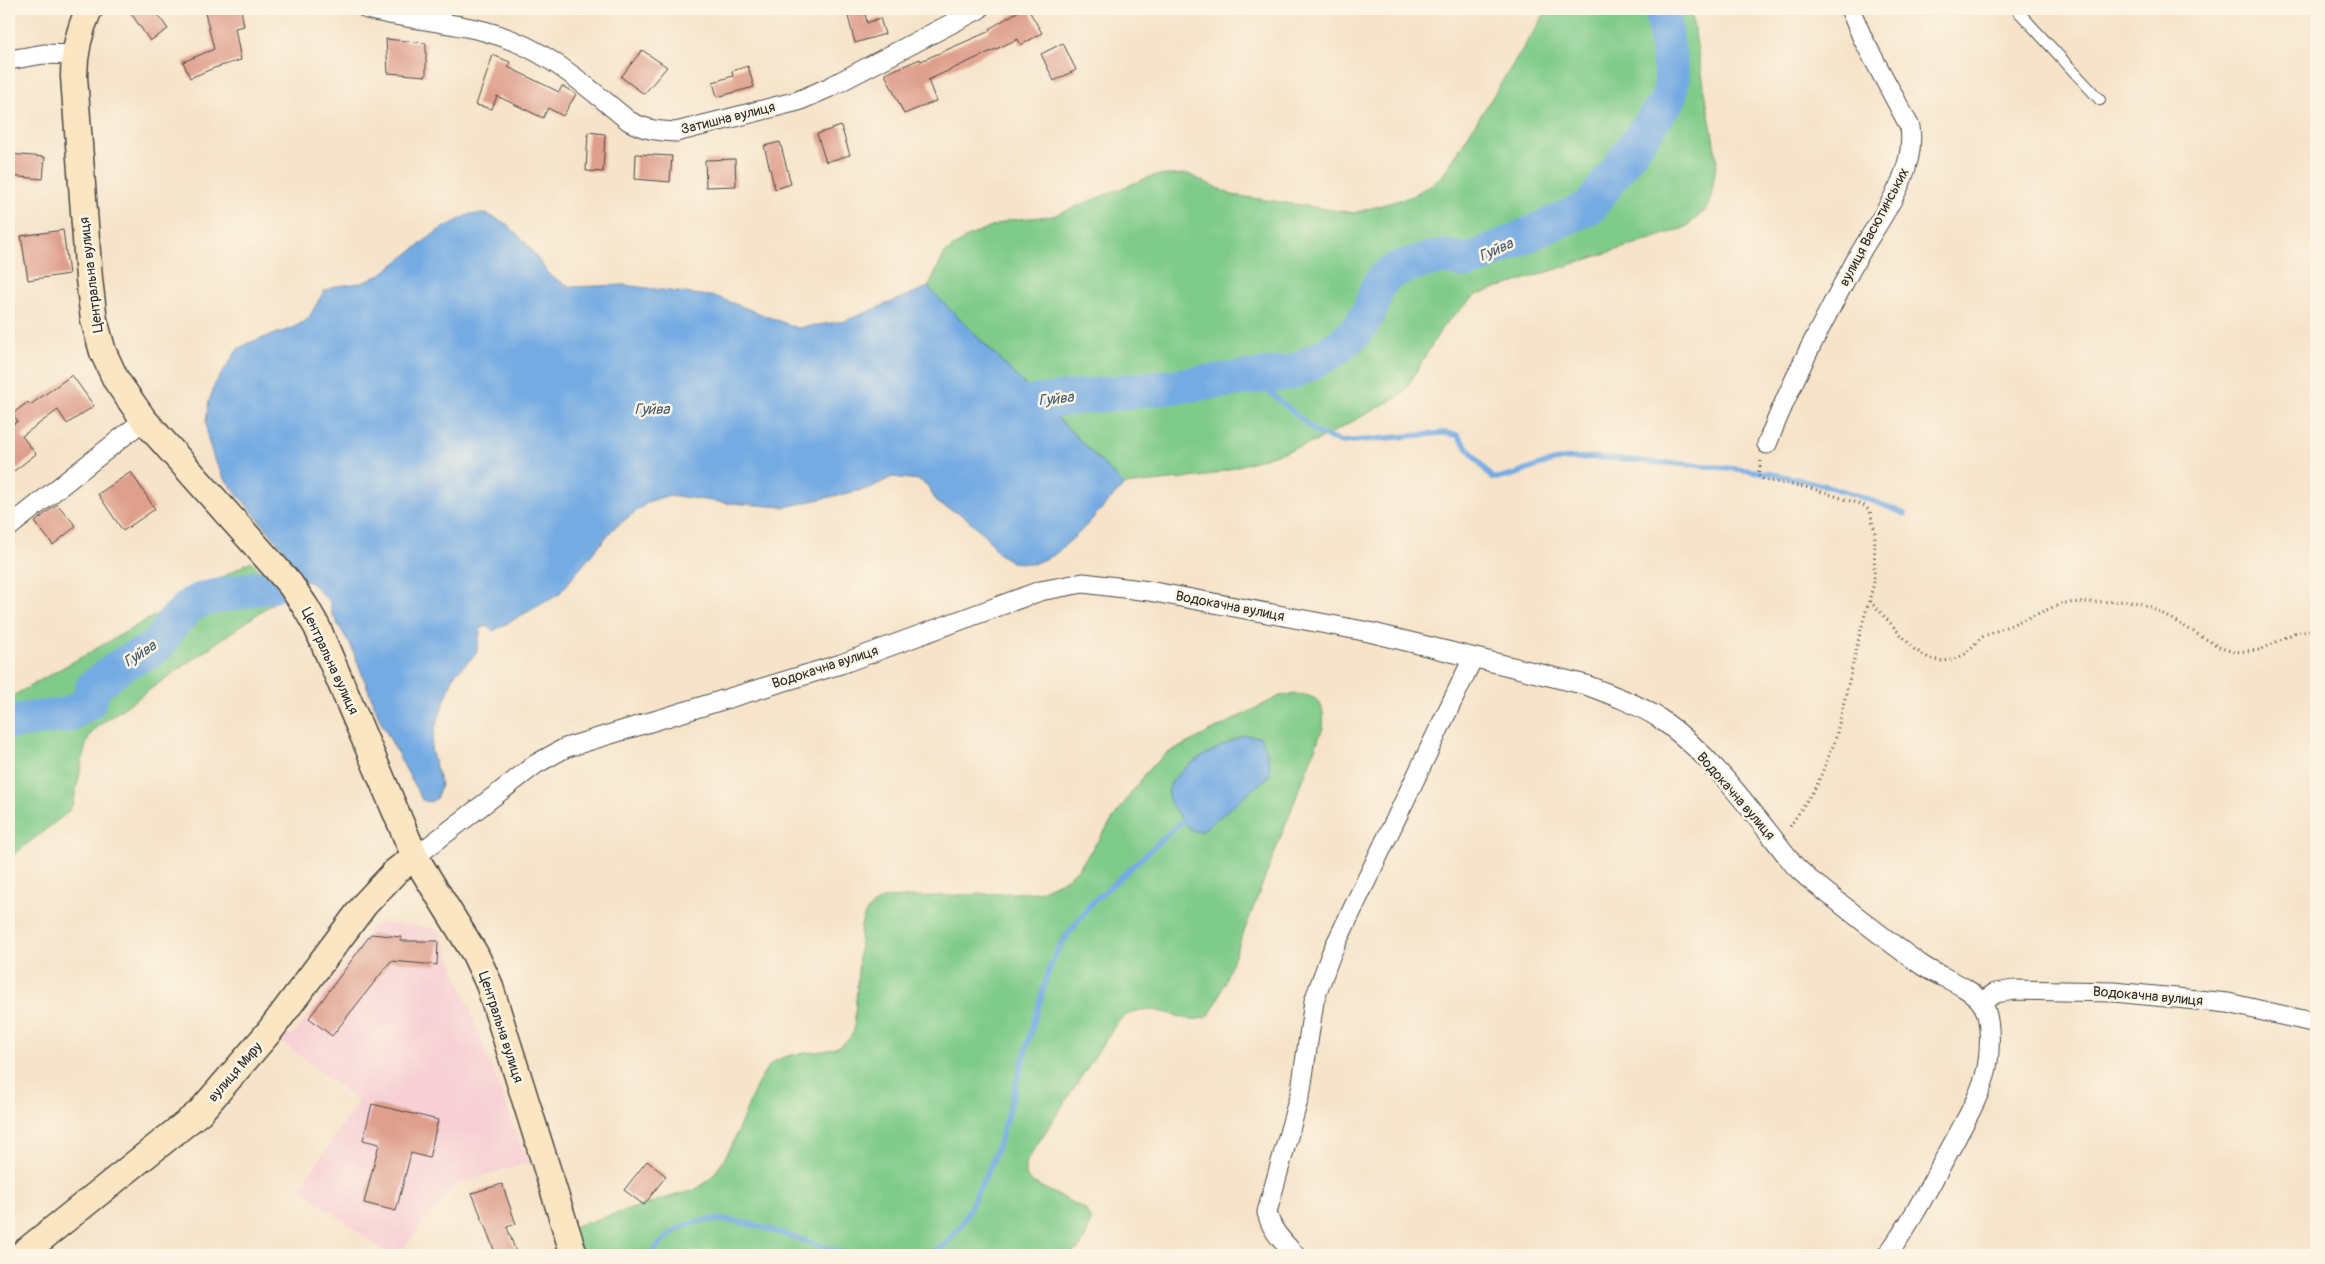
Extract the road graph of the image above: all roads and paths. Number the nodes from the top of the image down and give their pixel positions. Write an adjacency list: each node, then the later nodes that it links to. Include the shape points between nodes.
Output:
1 (89, 9): 6 (street, Центральна вулиця)
2 (366, 9): 3 (street, Затишна вулиця, via 483,30 511,39 549,57 630,121 656,132 676,132 805,98)
3 (979, 9)
4 (1850, 9): 10 (street, вулиця Васютинських, via 1910,127 1911,155 1890,202 1825,319)
5 (2016, 9): 8 (lane)
6 (74, 56): 7 (street, via 44,54); 9 (street, Центральна вулиця, via 87,261 96,332 116,380)
7 (9, 60)
8 (2100, 100)
9 (144, 420): 12 (street); 17 (street, Центральна вулиця, via 290,584 305,606 317,627)
10 (1766, 444)
11 (1760, 468): 13 (path, via 1758,475 1764,480 1810,488 1848,499 1870,510 1875,532 1876,572)
12 (9, 527)
13 (1870, 601): 14 (path, via 1914,649 1930,659 1942,661 1965,654 1982,637 2063,603 2139,603 2234,652 2260,650 2294,633); 16 (path, via 1835,741 1816,785)
14 (2316, 629)
15 (1473, 658): 16 (street, Водокачна вулиця, via 1586,685 1658,718 1711,764); 17 (street, Водокачна вулиця, via 1369,632 1149,591 1083,583 1040,592 842,664 565,748 536,764); 22 (street, via 1330,954 1314,1000 1301,1090 1267,1212 1269,1225)
16 (1778, 846): 18 (street, Водокачна вулиця, via 1809,879 1896,947)
17 (415, 857): 20 (street, вулиця Миру, via 396,871 366,904 269,1032 206,1106); 21 (street, Центральна вулиця, via 475,954 489,984)
18 (1982, 1002): 19 (street, Водокачна вулиця, via 1995,992 2014,990 2114,992 2228,1003); 23 (street, via 1989,1033 1989,1060 1985,1076 1964,1124)
19 (2316, 1023)
20 (20, 1255)
21 (574, 1255)
22 (1296, 1255)
23 (1887, 1255)

